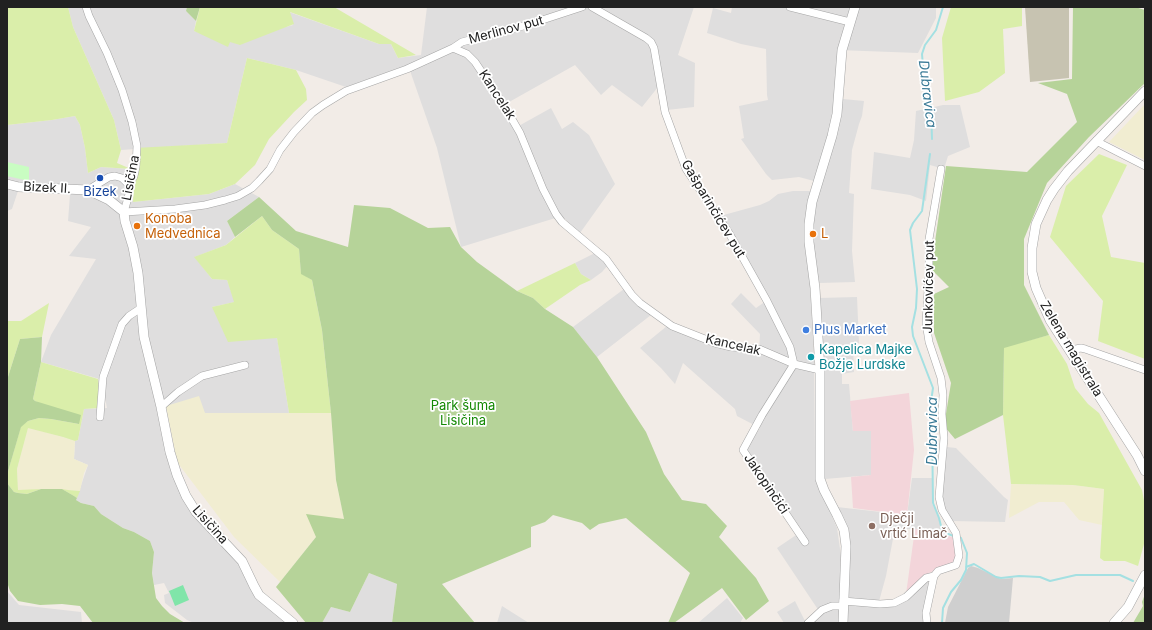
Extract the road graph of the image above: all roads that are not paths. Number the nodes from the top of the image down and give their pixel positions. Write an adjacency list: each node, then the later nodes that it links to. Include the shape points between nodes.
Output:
1 (86, 7): 13 (street, Lisičina, via 122,90 132,122 137,157 134,176)
2 (582, 7): 7 (street, Merlinov put, via 462,42)
3 (592, 7): 18 (street, Gašparinčićev put, via 646,38 654,48 666,112 686,169 733,240 781,328)
4 (790, 7): 6 (street)
5 (855, 7): 6 (street)
6 (850, 22): 20 (street, via 842,50 837,114 812,202 809,224)
7 (453, 48): 15 (street, via 407,69 337,95 312,113 280,150 270,169 252,188 238,196 205,205); 18 (street, Kancelak, via 467,54 475,62 506,107 556,214 606,259 640,303 672,326 690,334 731,347 759,350)
8 (1145, 91): 9 (street, Zelena magistrala)
9 (1096, 141): 10 (street); 17 (street, Zelena magistrala, via 1068,171 1047,200 1036,224 1032,248 1032,272 1038,293 1050,320)
10 (1145, 166)
11 (941, 169): 27 (street, Junkovićev put, via 929,239 926,323 943,395 944,438 939,497 942,510 956,533 958,560 956,565 938,571)
12 (7, 184): 14 (street, Bizek II., via 19,187)
13 (129, 185): 14 (street, Bizek II., via 122,178 115,176); 15 (street, Lisičina)
14 (88, 190): 15 (street, Bizek II., via 109,200)
15 (124, 212): 16 (street, Lisičina, via 138,273)
16 (141, 308): 22 (street, Lisičina, via 144,337); 23 (street, via 122,324 103,377)
17 (1070, 350): 21 (street, via 1086,349); 24 (street, Zelena magistrala, via 1137,454)
18 (794, 364): 20 (street, Kancelak); 25 (street, Jakopinčići, via 743,450)
19 (245, 365): 22 (street, via 202,376)
20 (820, 370): 28 (street, via 820,479 844,530 846,546)
21 (1145, 370)
22 (161, 406): 29 (street, Lisičina, via 174,467 186,496 200,518 242,561 259,595)
23 (100, 417)
24 (1145, 471)
25 (805, 542)
26 (1145, 575): 33 (street, via 1128,607)
27 (934, 576): 28 (street, Junkovićev put, via 926,578 906,597 894,602); 32 (street, via 926,613)
28 (843, 603): 30 (street, via 822,610); 31 (street)
29 (293, 623)
30 (808, 623)
31 (843, 623)
32 (927, 623)
33 (1114, 623)

